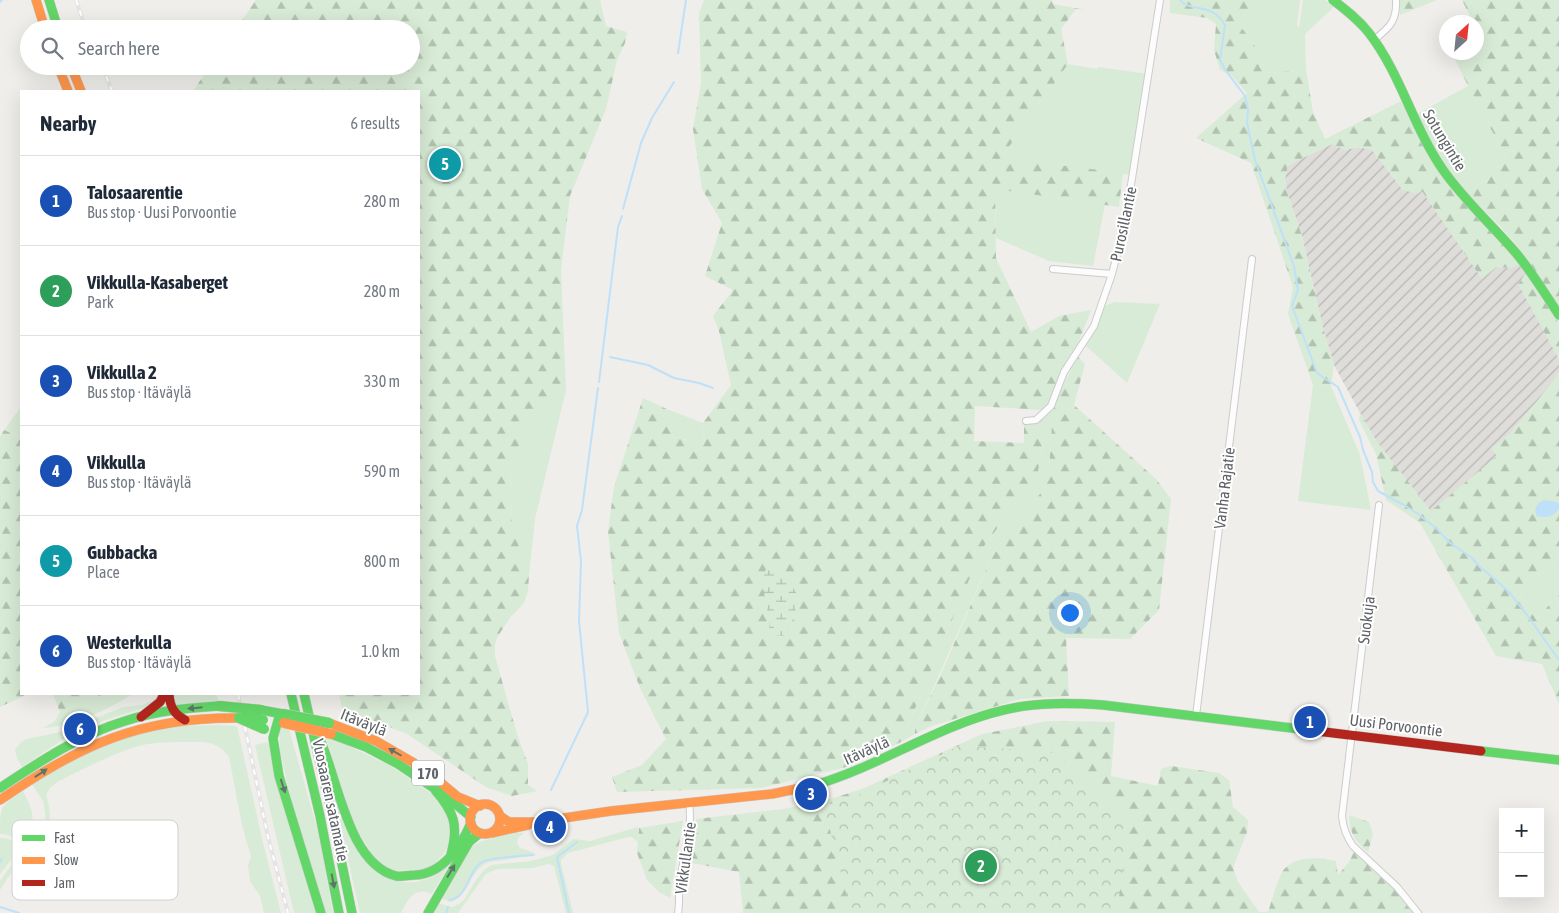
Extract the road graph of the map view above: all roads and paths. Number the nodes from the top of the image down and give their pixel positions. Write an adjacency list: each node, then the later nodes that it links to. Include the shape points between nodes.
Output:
1 (36, 0): 6 (main road)
2 (49, 0): 7 (main road)
3 (1160, 0): 15 (street, Purosillantie, via 1125,223)
4 (1333, 0): 8 (main road, Sotungintie, via 1354,15)
5 (1396, 0): 8 (street, via 1397,10 1392,24)
6 (42, 20)
7 (55, 20)
8 (1374, 40): 16 (main road, Sotungintie, via 1443,170 1517,254)
9 (62, 75): 11 (main road)
10 (75, 75): 12 (main road)
11 (68, 90)
12 (81, 90)
13 (1252, 259): 25 (street, Vanha Rajatie)
14 (1053, 269): 15 (street)
15 (1112, 274): 17 (street, Purosillantie, via 1094,326 1064,372 1051,406 1036,420)
16 (1559, 315)
17 (1026, 421)
18 (1379, 504): 32 (street, Suokuja)
19 (164, 695): 26 (main road, via 160,702)
20 (170, 695): 24 (main road)
21 (291, 695): 47 (main road, Vuosaaren satamatie, one-way to 47)
22 (304, 695): 27 (main road)
23 (1110, 706): 25 (main road, Uusi Porvoontie); 38 (main road, Itäväylä, via 1046,704 999,711 965,722 854,772 817,785 776,793)
24 (172, 711): 26 (main road, Itäväylä / 170); 28 (main road); 29 (main road, Itäväylä / 170, one-way to 24, bridge, via 218,706)
25 (1196, 716): 32 (main road, Uusi Porvoontie)
26 (141, 717): 35 (main road, Itäväylä / 170, via 80,740)
27 (310, 718): 45 (main road, via 323,742 352,830 360,848 371,861 388,874 409,877 433,870); 48 (main road, Vuosaaren satamatie)
28 (185, 720): 29 (main road, bridge); 37 (main road, one-way to 28, via 92,745 144,727)
29 (262, 720): 30 (main road, Itäväylä / 170); 33 (main road)
30 (281, 720): 31 (main road, Itäväylä / 170, bridge); 33 (main road)
31 (330, 728): 36 (main road, Itäväylä / 170, via 398,764); 39 (main road, Itäväylä / 170, one-way to 31, via 458,797 421,768 383,745)
32 (1353, 735): 34 (main road, Uusi Porvoontie); 51 (street, Suokuja, via 1342,816 1345,832 1353,846 1397,886)
33 (273, 738): 46 (main road, one-way to 46, via 279,776)
34 (1559, 760)
35 (0, 788)
36 (435, 790): 41 (main road, Itäväylä / 170, via 464,810); 45 (main road, via 455,818 456,835)
37 (0, 800)
38 (689, 802): 42 (main road, Itäväylä); 50 (street, Vikkullantie, via 691,820 680,878)
39 (480, 806): 40 (main road, via 494,807); 41 (main road)
40 (500, 816): 42 (main road, Itäväylä, via 512,822); 43 (main road, via 499,824)
41 (471, 820): 44 (main road); 45 (main road, via 464,839)
42 (539, 822): 43 (main road, Itäväylä)
43 (492, 832): 44 (main road)
44 (480, 833): 49 (main road, one-way to 44, via 469,842)
45 (451, 855)
46 (321, 913)
47 (339, 913)
48 (352, 913)
49 (428, 913)
50 (678, 913)
51 (1418, 913)

